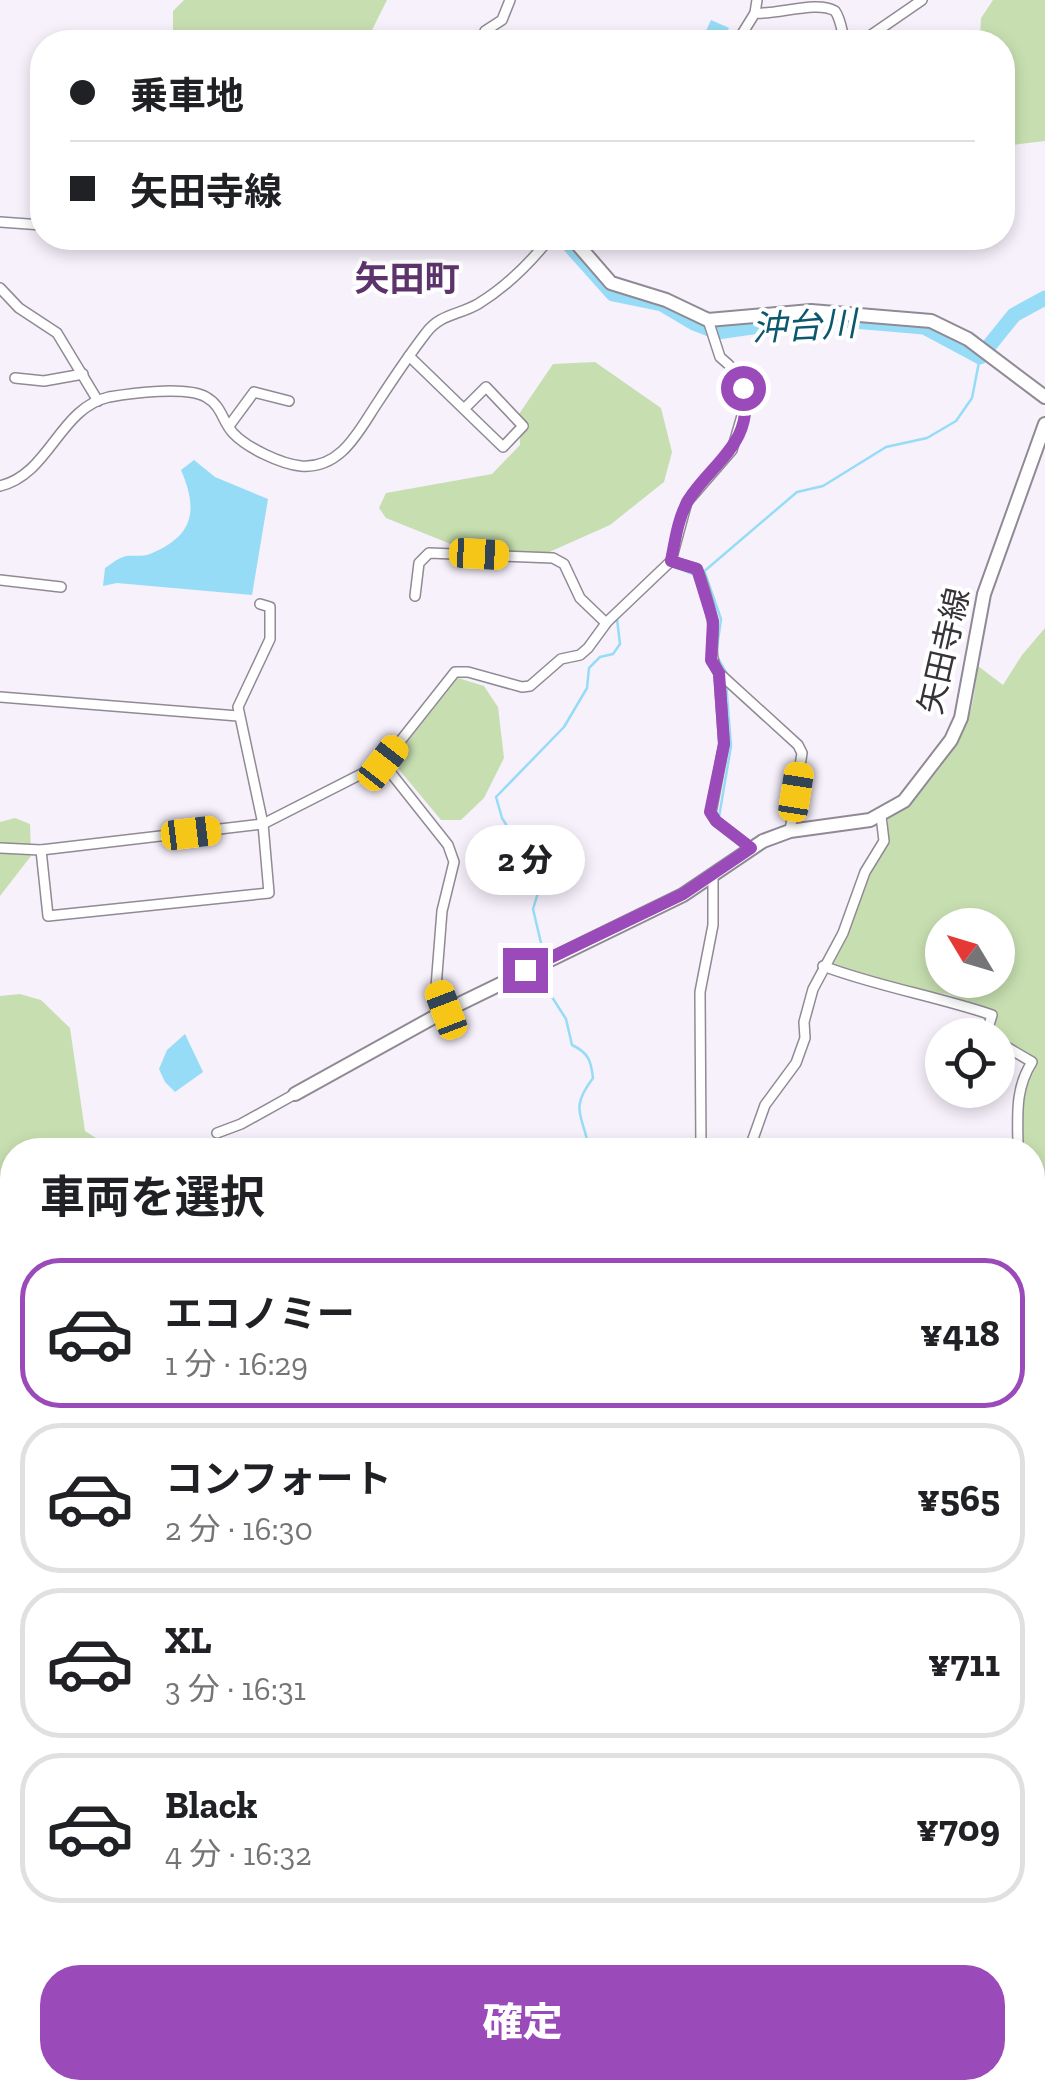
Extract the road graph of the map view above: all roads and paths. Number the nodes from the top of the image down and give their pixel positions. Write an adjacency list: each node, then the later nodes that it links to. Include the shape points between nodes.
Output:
1 (510, 0): 5 (street, via 502,20)
2 (757, 0): 4 (street)
3 (922, 0): 8 (street)
4 (755, 13): 6 (street); 7 (street, via 824,4)
5 (487, 30)
6 (744, 30)
7 (842, 30)
8 (878, 30)
9 (0, 222): 10 (street)
10 (30, 224)
11 (540, 250): 15 (street, via 479,304 433,324)
12 (582, 250): 14 (main road, via 611,283)
13 (0, 288): 16 (street, via 56,333)
14 (708, 320): 18 (main road, via 811,311 930,321 984,350); 25 (street, via 720,357 743,388 744,416 732,450 688,502)
15 (409, 356): 21 (street); 23 (street, via 360,433 315,466 289,464)
16 (83, 374): 17 (street); 19 (street)
17 (16, 378)
18 (1045, 397)
19 (98, 401): 23 (street, via 190,392 211,400); 24 (street, via 78,412 26,476)
20 (289, 401): 23 (street, via 254,392)
21 (464, 409): 21 (street, via 503,447 523,426 486,387)
22 (1045, 424): 35 (main road, 矢田寺線, via 984,594 961,718 911,792)
23 (228, 426)
24 (0, 486)
25 (671, 561): 30 (street); 31 (street, via 700,574 713,621 711,660)
26 (0, 580): 27 (street)
27 (61, 587)
28 (415, 596): 30 (street, via 419,563 429,553 552,558 564,564 580,598)
29 (260, 604): 33 (street, via 270,607 270,639)
30 (606, 623): 34 (street, via 580,655 552,665 530,686 455,672)
31 (724, 678): 37 (street, via 802,753); 39 (street, via 724,744 710,812)
32 (0, 698): 33 (street)
33 (238, 716): 36 (street)
34 (383, 763): 36 (street); 43 (street, via 448,845 454,862 436,987)
35 (881, 816): 37 (main road); 42 (street, via 884,841)
36 (263, 824): 40 (street); 40 (street, via 270,894 48,916)
37 (790, 830): 39 (main road)
38 (0, 848): 40 (street)
39 (751, 848): 41 (main road)
40 (40, 850)
41 (712, 875): 43 (main road); 48 (street, via 712,940 700,992)
42 (823, 966): 44 (street); 49 (street, via 796,1063 765,1105)
43 (446, 1010): 46 (main road)
44 (991, 1018)
45 (1015, 1052): 50 (street, via 1032,1062 1018,1098)
46 (295, 1094): 47 (street)
47 (217, 1133)
48 (701, 1138)
49 (753, 1138)
50 (1018, 1138)

